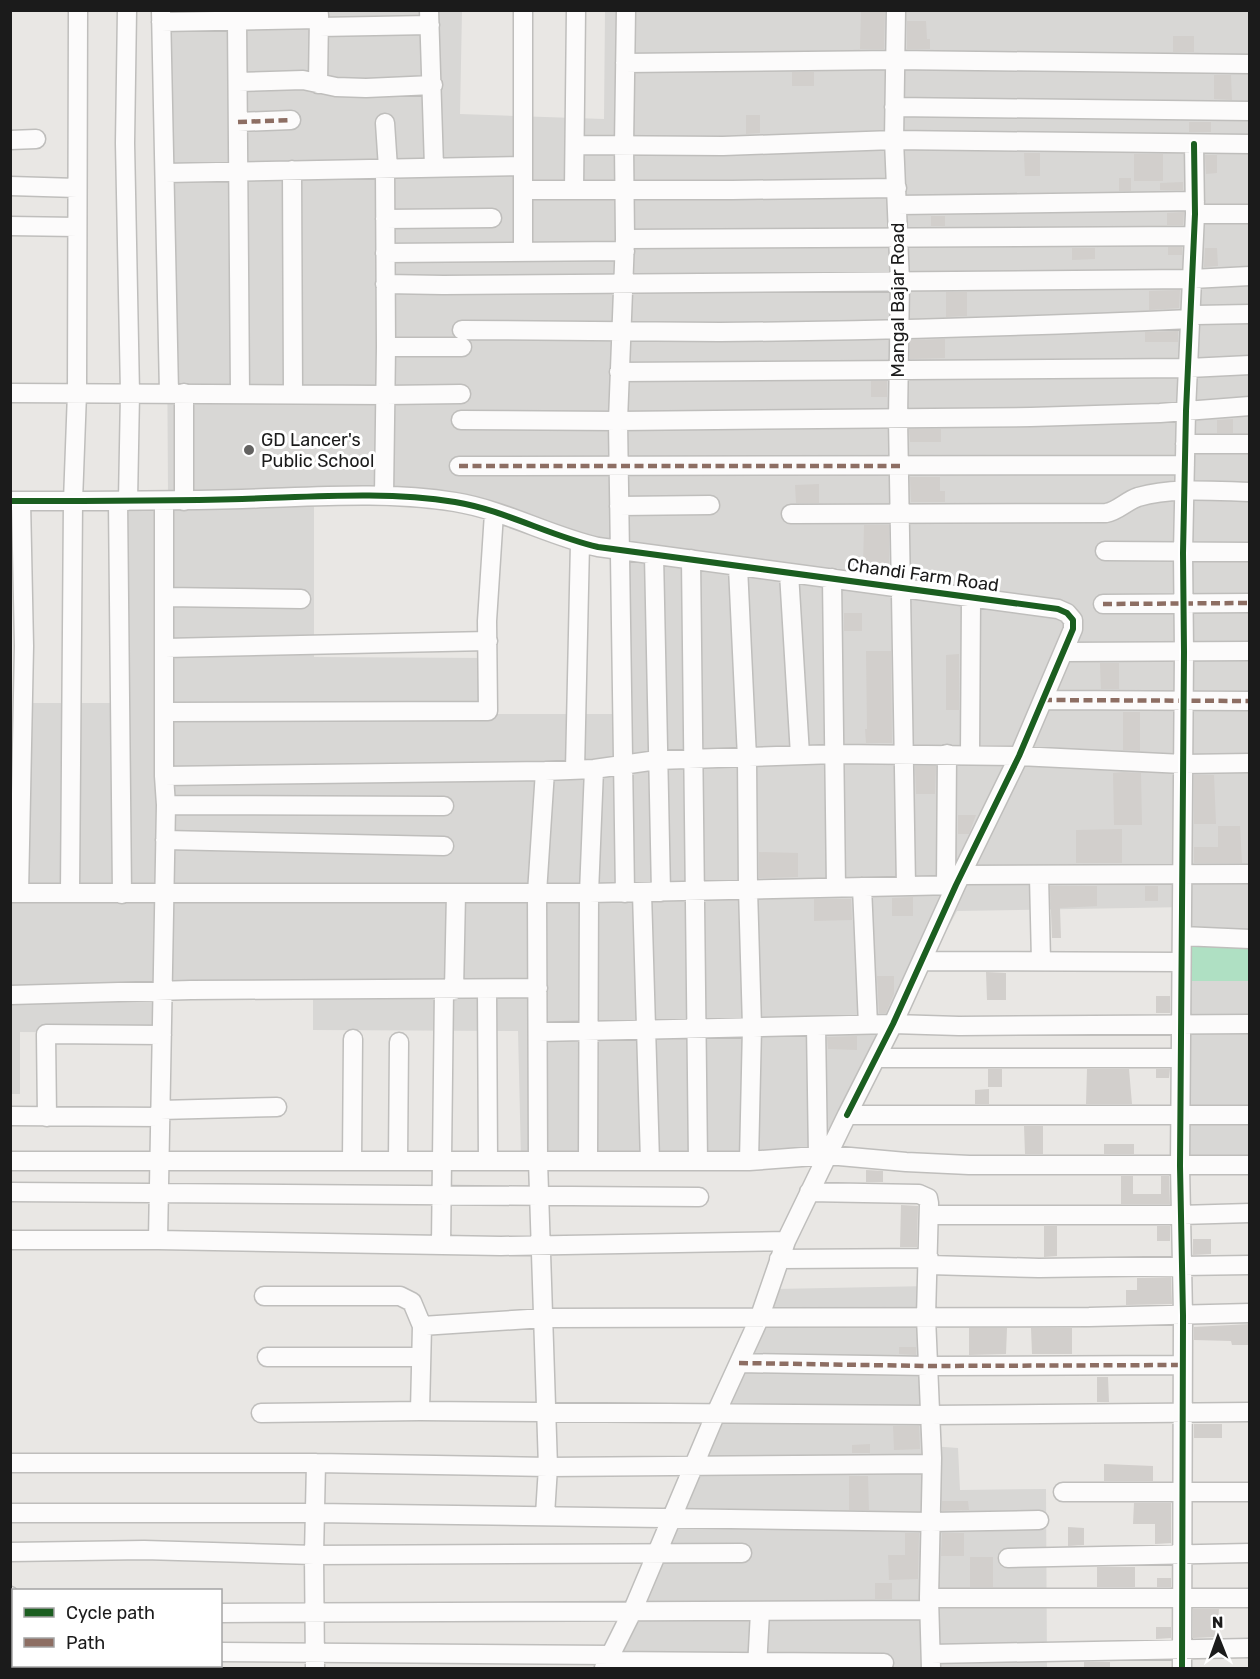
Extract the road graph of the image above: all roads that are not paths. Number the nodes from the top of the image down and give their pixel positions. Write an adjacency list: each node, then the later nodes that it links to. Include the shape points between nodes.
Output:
1 (78, 10): 36 (street)
2 (127, 10): 68 (street, via 125,143)
3 (523, 10): 29 (street)
4 (576, 10): 27 (street)
5 (626, 10): 12 (street)
6 (896, 10): 11 (street, Mangal Bajar Road)
7 (161, 16): 10 (street); 34 (street)
8 (430, 18): 9 (street); 16 (street)
9 (319, 19): 10 (street); 15 (street)
10 (237, 20): 14 (street)
11 (895, 60): 12 (street); 13 (street); 17 (street, Mangal Bajar Road)
12 (625, 63): 28 (street)
13 (1250, 64)
14 (238, 82): 15 (street, via 303,80); 20 (street)
15 (318, 84): 16 (street, via 366,88)
16 (433, 85): 30 (street)
17 (894, 107): 18 (street); 24 (street, Mangal Bajar Road)
18 (1250, 111)
19 (291, 120): 20 (street)
20 (238, 122): 33 (street)
21 (385, 123): 31 (street)
22 (10, 140): 23 (street)
23 (36, 140)
24 (894, 140): 25 (street); 28 (street); 40 (street, Mangal Bajar Road)
25 (1194, 144): 26 (street); 41 (street)
26 (1250, 144)
27 (575, 145): 28 (street); 37 (street)
28 (624, 145): 38 (street)
29 (523, 166): 30 (street); 39 (street)
30 (434, 167): 31 (street)
31 (386, 168): 32 (street); 44 (street)
32 (292, 170): 33 (street); 71 (street)
33 (238, 171): 34 (street); 70 (street)
34 (165, 173): 69 (street)
35 (10, 186): 36 (street)
36 (77, 188): 46 (street)
37 (574, 189): 38 (street); 39 (street)
38 (625, 189): 40 (street); 49 (street)
39 (523, 190): 50 (street)
40 (897, 196): 41 (street); 48 (street, Mangal Bajar Road)
41 (1195, 208): 42 (street); 47 (street)
42 (1250, 214)
43 (492, 218): 44 (street)
44 (385, 219): 51 (street)
45 (10, 226): 46 (street)
46 (77, 226): 67 (street)
47 (1194, 236): 48 (street); 53 (street)
48 (899, 238): 49 (street); 54 (street, Mangal Bajar Road)
49 (625, 245): 50 (street); 55 (street)
50 (523, 252): 51 (street)
51 (385, 253): 56 (street)
52 (1250, 276): 53 (street)
53 (1192, 279): 54 (street); 58 (street)
54 (900, 282): 55 (street); 59 (street, Mangal Bajar Road)
55 (622, 283): 56 (street); 60 (street)
56 (385, 284): 61 (street)
57 (1250, 314): 58 (street, via 1197,315)
58 (1191, 319): 59 (street); 63 (street)
59 (900, 329): 60 (street); 64 (street, Mangal Bajar Road)
60 (620, 331): 61 (street); 65 (street)
61 (386, 346): 73 (street)
62 (1250, 365): 63 (street)
63 (1189, 368): 64 (street); 75 (street)
64 (898, 370): 65 (street); 76 (street, Mangal Bajar Road)
65 (619, 372): 78 (street)
66 (10, 393): 67 (street)
67 (77, 393): 68 (street); 89 (street)
68 (130, 393): 69 (street); 90 (street)
69 (177, 393): 70 (street); 92 (street)
70 (240, 393): 71 (street)
71 (293, 393): 73 (street)
72 (461, 394): 73 (street)
73 (386, 396): 87 (street)
74 (1250, 406): 75 (street)
75 (1186, 411): 76 (street); 79 (street)
76 (898, 418): 78 (street); 84 (street, Mangal Bajar Road)
77 (460, 420): 78 (street)
78 (618, 421): 83 (street)
79 (1185, 444): 80 (street); 81 (street)
80 (1250, 444)
81 (1185, 465): 84 (street); 85 (street)
82 (459, 466): 83 (street)
83 (619, 466): 84 (street); 94 (street)
84 (900, 466): 96 (street, Mangal Bajar Road)
85 (1185, 492): 86 (street); 96 (street, via 1138,497 1106,513); 102 (street)
86 (1250, 492)
87 (384, 495): 92 (street, Chandi Farm Road); 95 (street, Chandi Farm Road, via 458,503)
88 (16, 501): 89 (street, Chandi Farm Road); 154 (street, via 24,646)
89 (73, 501): 90 (street, Chandi Farm Road); 155 (street)
90 (123, 501): 91 (street, Chandi Farm Road); 161 (street)
91 (164, 501): 92 (street, Chandi Farm Road); 109 (street)
92 (184, 501)
93 (710, 505): 94 (street)
94 (619, 506): 99 (street)
95 (494, 513): 98 (street, Chandi Farm Road); 115 (street)
96 (900, 513): 97 (street); 108 (street, Mangal Bajar Road)
97 (791, 514)
98 (580, 543): 99 (street, Chandi Farm Road); 137 (street)
99 (619, 550): 103 (street, Chandi Farm Road); 135 (street)
100 (1105, 552): 102 (street)
101 (1250, 552): 102 (street)
102 (1183, 553): 114 (street)
103 (654, 555): 104 (street, Chandi Farm Road); 132 (street)
104 (691, 559): 105 (street, Chandi Farm Road); 131 (street)
105 (738, 567): 106 (street, Chandi Farm Road); 130 (street)
106 (789, 573): 107 (street, Chandi Farm Road); 127 (street)
107 (832, 578): 108 (street, Chandi Farm Road); 124 (street)
108 (902, 589): 110 (street, Chandi Farm Road); 125 (street, Mangal Bajar Road)
109 (165, 597): 111 (street); 116 (street)
110 (971, 598): 118 (street, Chandi Farm Road, via 1067,613 1073,620 1073,629); 128 (street)
111 (301, 599)
112 (1250, 603): 114 (street)
113 (1103, 604): 114 (street)
114 (1183, 604): 119 (street)
115 (488, 641): 116 (street); 123 (street, via 488,711)
116 (165, 648): 123 (street)
117 (1250, 651): 119 (street)
118 (1064, 652): 119 (street); 120 (street, Chandi Farm Road)
119 (1184, 652): 122 (street)
120 (1043, 700): 122 (street); 129 (street, Chandi Farm Road)
121 (1250, 701): 122 (street)
122 (1183, 702): 134 (street)
123 (164, 712): 139 (street)
124 (835, 754): 125 (street); 127 (street); 150 (street)
125 (903, 754): 126 (street); 148 (street, Mangal Bajar Road)
126 (947, 754): 128 (street); 147 (street)
127 (800, 755): 130 (street)
128 (970, 755): 129 (street)
129 (1019, 756): 134 (street); 147 (street, Chandi Farm Road)
130 (747, 758): 131 (street); 151 (street)
131 (694, 759): 132 (street); 152 (street)
132 (657, 760): 135 (street); 153 (street)
133 (1250, 763): 134 (street)
134 (1183, 764): 144 (street)
135 (622, 765): 136 (street); 160 (street)
136 (594, 768): 137 (street); 159 (street)
137 (575, 770): 138 (street)
138 (545, 771): 139 (street); 158 (street)
139 (164, 776): 140 (street)
140 (166, 805): 141 (street); 142 (street)
141 (444, 806)
142 (165, 840): 143 (street); 156 (street)
143 (444, 846)
144 (1182, 874): 145 (street); 146 (street); 162 (street)
145 (1250, 874)
146 (1040, 876): 147 (street); 164 (street)
147 (954, 882): 148 (street); 165 (street, Chandi Farm Road)
148 (906, 886): 149 (street)
149 (862, 887): 150 (street); 175 (street)
150 (836, 888): 151 (street)
151 (748, 889): 152 (street); 177 (street)
152 (696, 891): 153 (street); 178 (street)
153 (661, 892): 160 (street)
154 (15, 893): 155 (street)
155 (70, 893): 161 (street)
156 (163, 893): 157 (street); 161 (street); 170 (street)
157 (456, 893): 158 (street); 168 (street)
158 (537, 893): 159 (street); 167 (street)
159 (589, 893): 160 (street); 181 (street)
160 (634, 893): 179 (street)
161 (122, 894)
162 (1182, 936): 163 (street); 166 (street)
163 (1250, 939)
164 (1041, 961): 165 (street); 166 (street)
165 (923, 962): 172 (street, Chandi Farm Road)
166 (1180, 962): 173 (street)
167 (538, 988): 169 (street); 180 (street)
168 (449, 990): 169 (street); 170 (street); 198 (street)
169 (487, 990): 199 (street)
170 (163, 991): 171 (street); 182 (street)
171 (10, 995)
172 (893, 1024): 173 (street); 175 (street); 185 (street, Chandi Farm Road)
173 (1180, 1024): 174 (street); 186 (street)
174 (1250, 1024)
175 (868, 1025): 176 (street)
176 (816, 1026): 177 (street); 194 (street)
177 (752, 1027): 178 (street); 204 (street)
178 (698, 1029): 179 (street); 203 (street)
179 (647, 1030): 181 (street); 202 (street)
180 (538, 1032): 181 (street); 200 (street)
181 (588, 1032): 201 (street)
182 (162, 1035): 188 (street); 193 (street, via 46,1034)
183 (353, 1039): 196 (street)
184 (399, 1042): 197 (street)
185 (876, 1058): 186 (street); 189 (street, Chandi Farm Road)
186 (1180, 1058): 192 (street)
187 (277, 1107): 188 (street)
188 (160, 1114): 193 (street); 205 (street)
189 (847, 1115): 192 (street); 194 (street, Chandi Farm Road)
190 (1250, 1115): 192 (street)
191 (10, 1116): 193 (street)
192 (1180, 1116): 207 (street)
193 (47, 1117)
194 (823, 1156): 204 (street); 207 (street, via 969,1165); 210 (street, Chandi Farm Road)
195 (10, 1161): 205 (street)
196 (352, 1161): 197 (street); 205 (street)
197 (398, 1161): 198 (street)
198 (442, 1161): 199 (street); 211 (street)
199 (488, 1161): 200 (street)
200 (538, 1161): 201 (street); 212 (street)
201 (588, 1161): 202 (street)
202 (650, 1161): 203 (street)
203 (698, 1161): 204 (street)
204 (749, 1161)
205 (158, 1162): 209 (street)
206 (1250, 1165): 207 (street)
207 (1180, 1166): 216 (street)
208 (10, 1192): 209 (street)
209 (159, 1192): 211 (street); 218 (street)
210 (809, 1192): 215 (street, via 919,1194 928,1198); 219 (street, Chandi Farm Road)
211 (441, 1194): 212 (street); 220 (street)
212 (540, 1195): 213 (street); 221 (street)
213 (699, 1197)
214 (1250, 1213): 216 (street)
215 (930, 1215): 216 (street); 223 (street)
216 (1180, 1215): 225 (street)
217 (10, 1240): 218 (street)
218 (158, 1240): 220 (street)
219 (786, 1241): 221 (street); 222 (street, Chandi Farm Road)
220 (441, 1245): 221 (street)
221 (541, 1245): 230 (street)
222 (779, 1259): 223 (street); 231 (street, Chandi Farm Road)
223 (929, 1262): 225 (street, via 1039,1268); 229 (street)
224 (1250, 1264): 225 (street)
225 (1182, 1266): 228 (street)
226 (264, 1296): 232 (street, via 400,1296 412,1302)
227 (1250, 1313): 228 (street)
228 (1183, 1315): 229 (street); 236 (street)
229 (926, 1317): 231 (street); 237 (street)
230 (544, 1318): 231 (street); 232 (street); 239 (street)
231 (759, 1319): 235 (street, Chandi Farm Road)
232 (422, 1326): 234 (street)
233 (267, 1357): 234 (street)
234 (421, 1357): 238 (street)
235 (739, 1363): 237 (street); 242 (street, Chandi Farm Road)
236 (1182, 1365): 237 (street); 243 (street)
237 (928, 1366): 244 (street)
238 (420, 1411): 239 (street); 241 (street)
239 (545, 1412): 242 (street); 249 (street)
240 (1250, 1412): 243 (street)
241 (261, 1413)
242 (716, 1413): 244 (street); 248 (street, Chandi Farm Road)
243 (1182, 1413): 244 (street); 251 (street)
244 (930, 1415): 247 (street)
245 (10, 1463): 246 (street)
246 (316, 1463): 249 (street); 254 (street)
247 (932, 1464): 248 (street); 258 (street)
248 (696, 1465): 249 (street); 256 (street, Chandi Farm Road)
249 (548, 1467): 255 (street)
250 (1063, 1492): 251 (street)
251 (1182, 1492): 252 (street); 264 (street)
252 (1250, 1492)
253 (10, 1513): 254 (street)
254 (315, 1513): 255 (street); 263 (street)
255 (545, 1515): 256 (street)
256 (674, 1517): 258 (street); 260 (street, Chandi Farm Road)
257 (1039, 1520): 258 (street)
258 (931, 1521): 268 (street)
259 (10, 1552): 263 (street, via 144,1550)
260 (656, 1553): 261 (street); 263 (street); 269 (street, Chandi Farm Road)
261 (742, 1553)
262 (1250, 1553): 264 (street)
263 (314, 1556): 272 (street)
264 (1181, 1556): 265 (street); 266 (street)
265 (1008, 1558)
266 (1181, 1598): 267 (street); 268 (street); 275 (street)
267 (1250, 1598)
268 (929, 1604): 270 (street); 277 (street)
269 (632, 1612): 270 (street); 272 (street); 278 (street, Chandi Farm Road)
270 (760, 1612): 280 (street)
271 (222, 1613): 272 (street)
272 (315, 1614): 276 (street)
273 (1250, 1648): 275 (street)
274 (222, 1652): 276 (street)
275 (1182, 1659): 277 (street)
276 (315, 1661): 278 (street)
277 (931, 1661)
278 (607, 1662): 280 (street)
279 (884, 1663): 280 (street)
280 (757, 1665)

